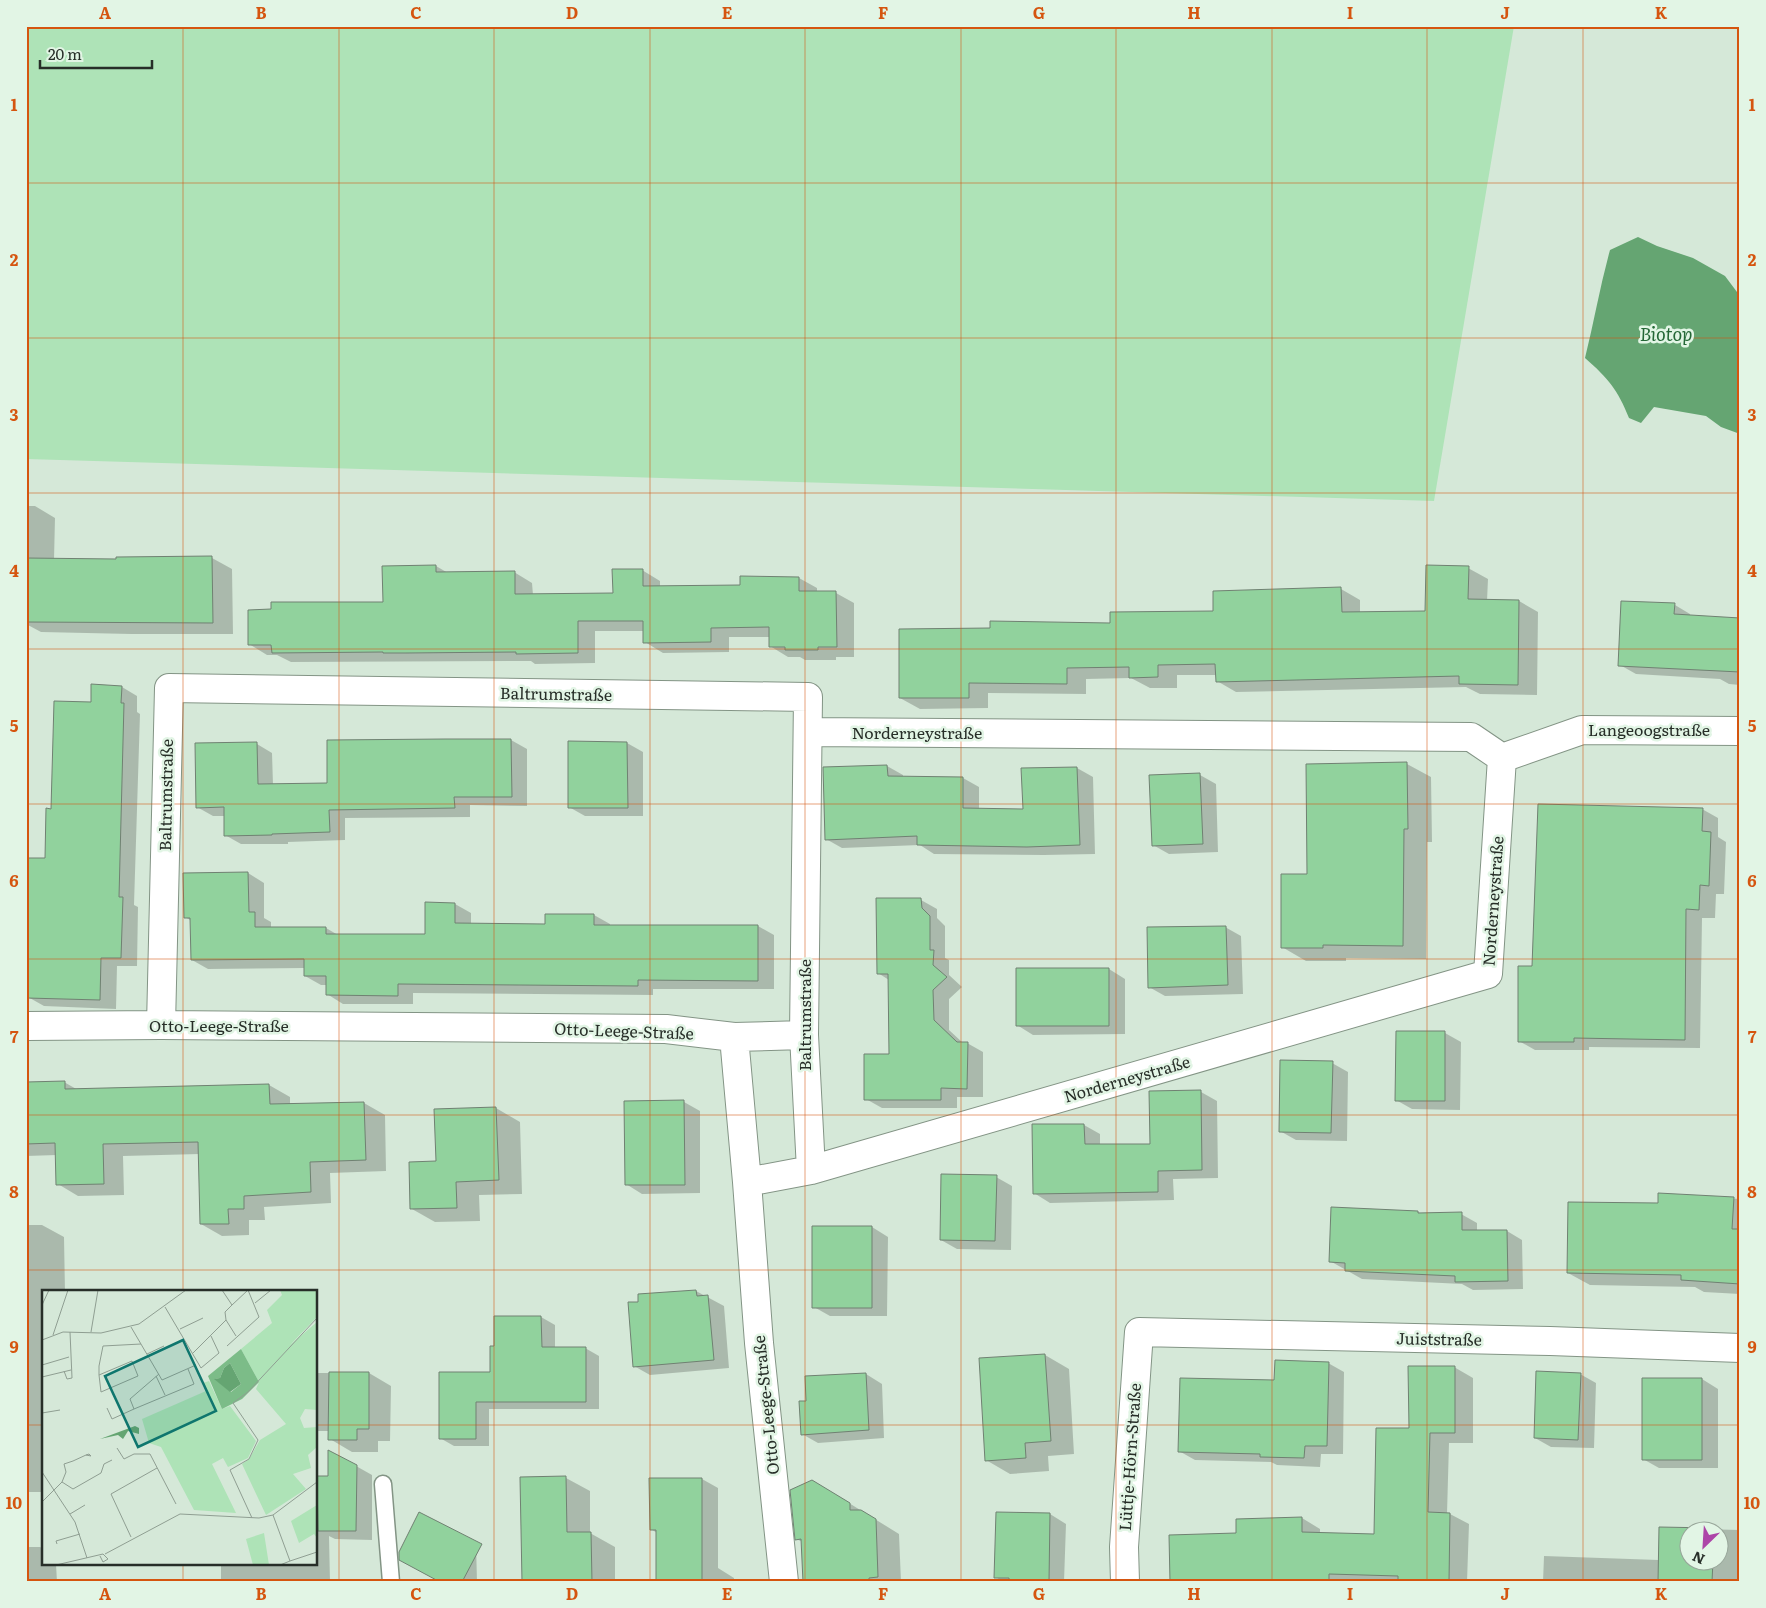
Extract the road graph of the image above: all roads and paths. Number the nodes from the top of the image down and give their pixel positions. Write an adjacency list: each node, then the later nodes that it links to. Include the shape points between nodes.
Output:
1 (1740, 730): 3 (street, Langeoogstraße, via 1582,730)
2 (808, 732): 3 (street, Norderneystraße, via 1471,736); 4 (street, Baltrumstraße, via 808,697 169,688); 6 (street, Baltrumstraße)
3 (1502, 758): 8 (street, Norderneystraße, via 1488,974)
4 (161, 1025): 5 (street, Otto-Leege-Straße); 7 (street, Otto-Leege-Straße, via 666,1029)
5 (26, 1026)
6 (804, 1035): 7 (street); 8 (street, Baltrumstraße)
7 (734, 1037): 9 (street, Otto-Leege-Straße)
8 (811, 1170): 9 (street, Norderneystraße)
9 (747, 1182): 14 (street, Otto-Leege-Straße, via 759,1343)
10 (1139, 1332): 11 (street, Juiststraße); 15 (street, Lüttje-Hörn-Straße, via 1124,1547)
11 (1740, 1348)
12 (383, 1484): 13 (lane)
13 (391, 1582)
14 (784, 1582)
15 (1125, 1582)

